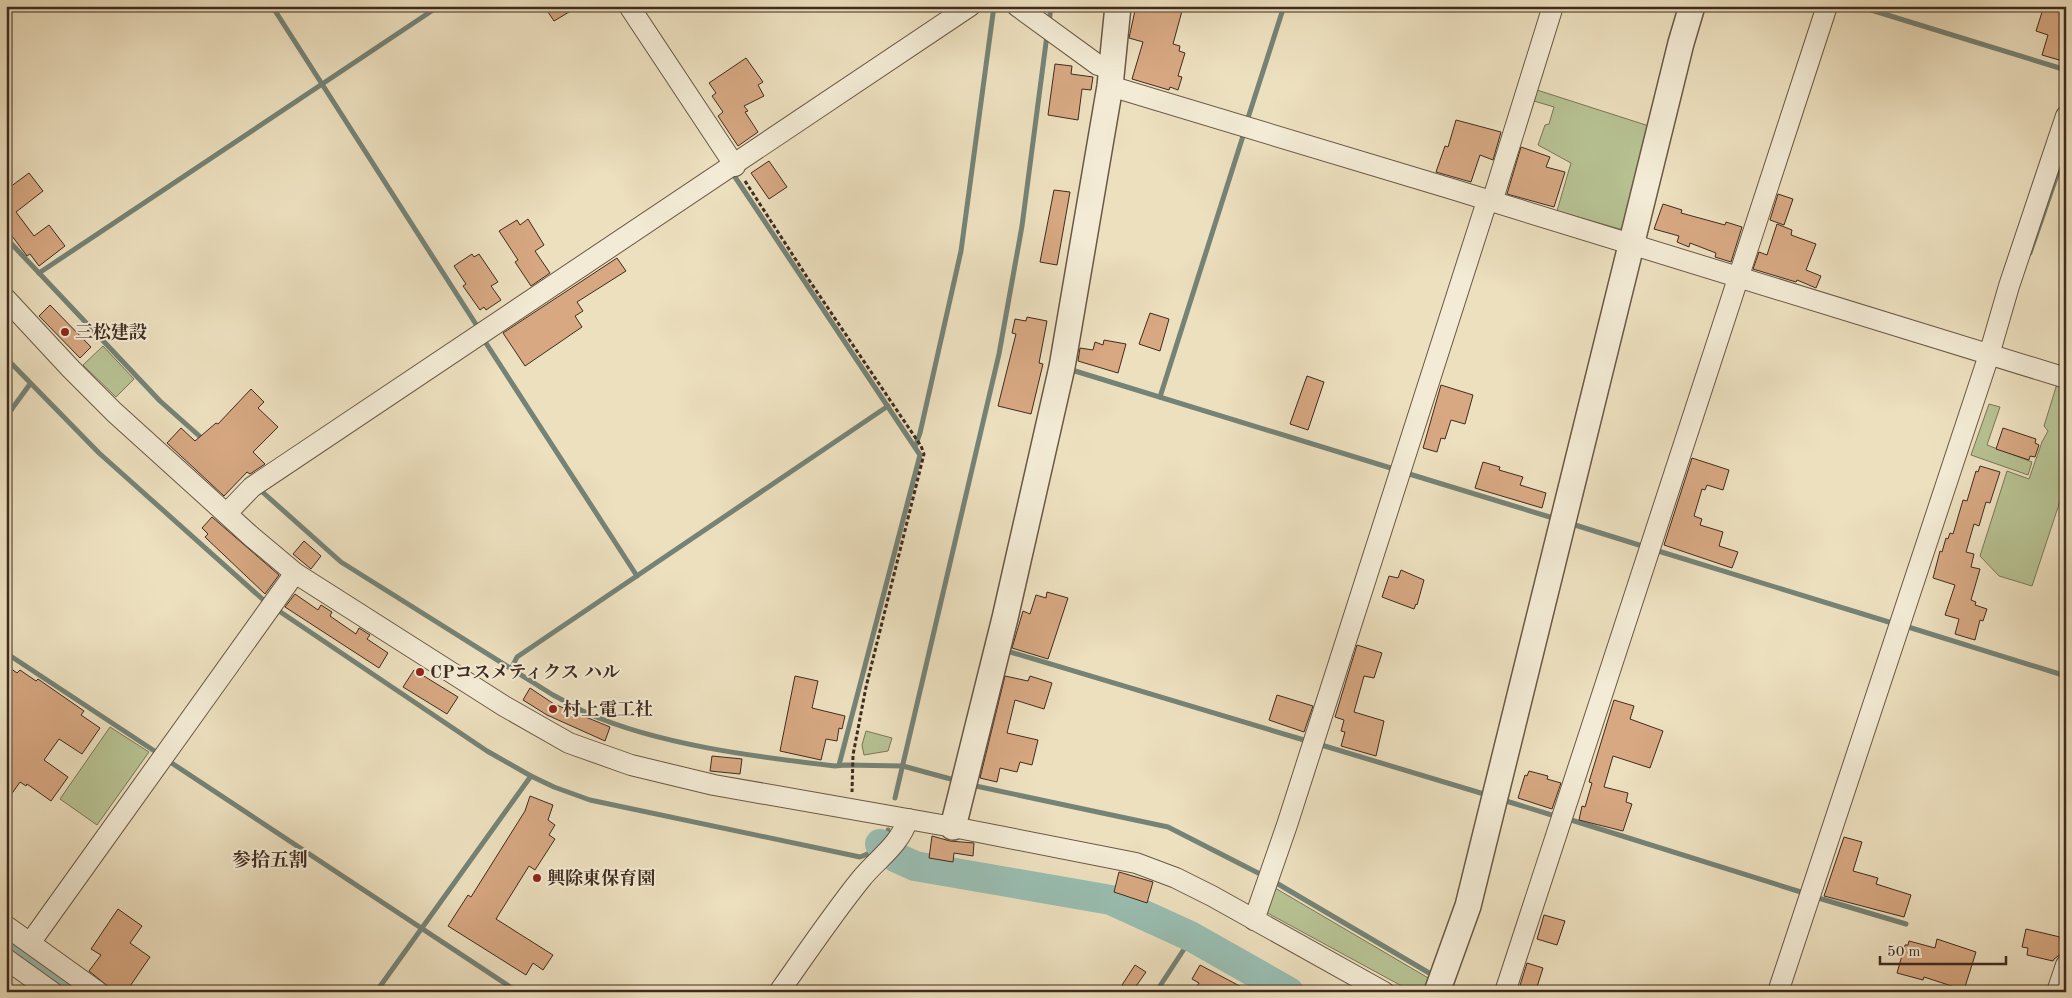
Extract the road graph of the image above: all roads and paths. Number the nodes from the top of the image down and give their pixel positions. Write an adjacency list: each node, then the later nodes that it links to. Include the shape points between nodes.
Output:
1 (628, 6): 10 (street)
2 (1017, 6): 8 (street)
3 (1118, 6): 8 (street)
4 (1553, 6): 11 (street)
5 (1692, 6): 12 (street)
6 (1827, 6): 13 (street)
7 (969, 7): 10 (street)
8 (1111, 77): 11 (street); 21 (street, via 1062,367)
9 (2066, 116): 15 (street)
10 (731, 168): 17 (street, via 256,485); 19 (path, via 924,454 866,687 852,762)
11 (1489, 201): 12 (street); 22 (street)
12 (1631, 245): 13 (street); 27 (street, via 1468,906)
13 (1737, 278): 15 (street); 32 (street)
14 (6, 299): 17 (street, via 114,412)
15 (1989, 355): 16 (street); 33 (street)
16 (2066, 378)
17 (227, 513): 18 (street)
18 (295, 573): 19 (street, via 504,706 569,743 686,778); 24 (street)
19 (849, 807): 20 (street)
20 (908, 819): 21 (street); 30 (street, via 903,833 851,892)
21 (954, 827): 22 (street, via 1136,863 1176,878)
22 (1254, 920): 31 (street)
23 (6, 926): 24 (street)
24 (30, 943): 29 (street)
25 (6, 959): 28 (street)
26 (2066, 965): 34 (street)
27 (1440, 984)
28 (52, 992)
29 (98, 992)
30 (779, 992)
31 (1384, 992)
32 (1505, 992)
33 (1778, 992)
34 (2056, 992)

